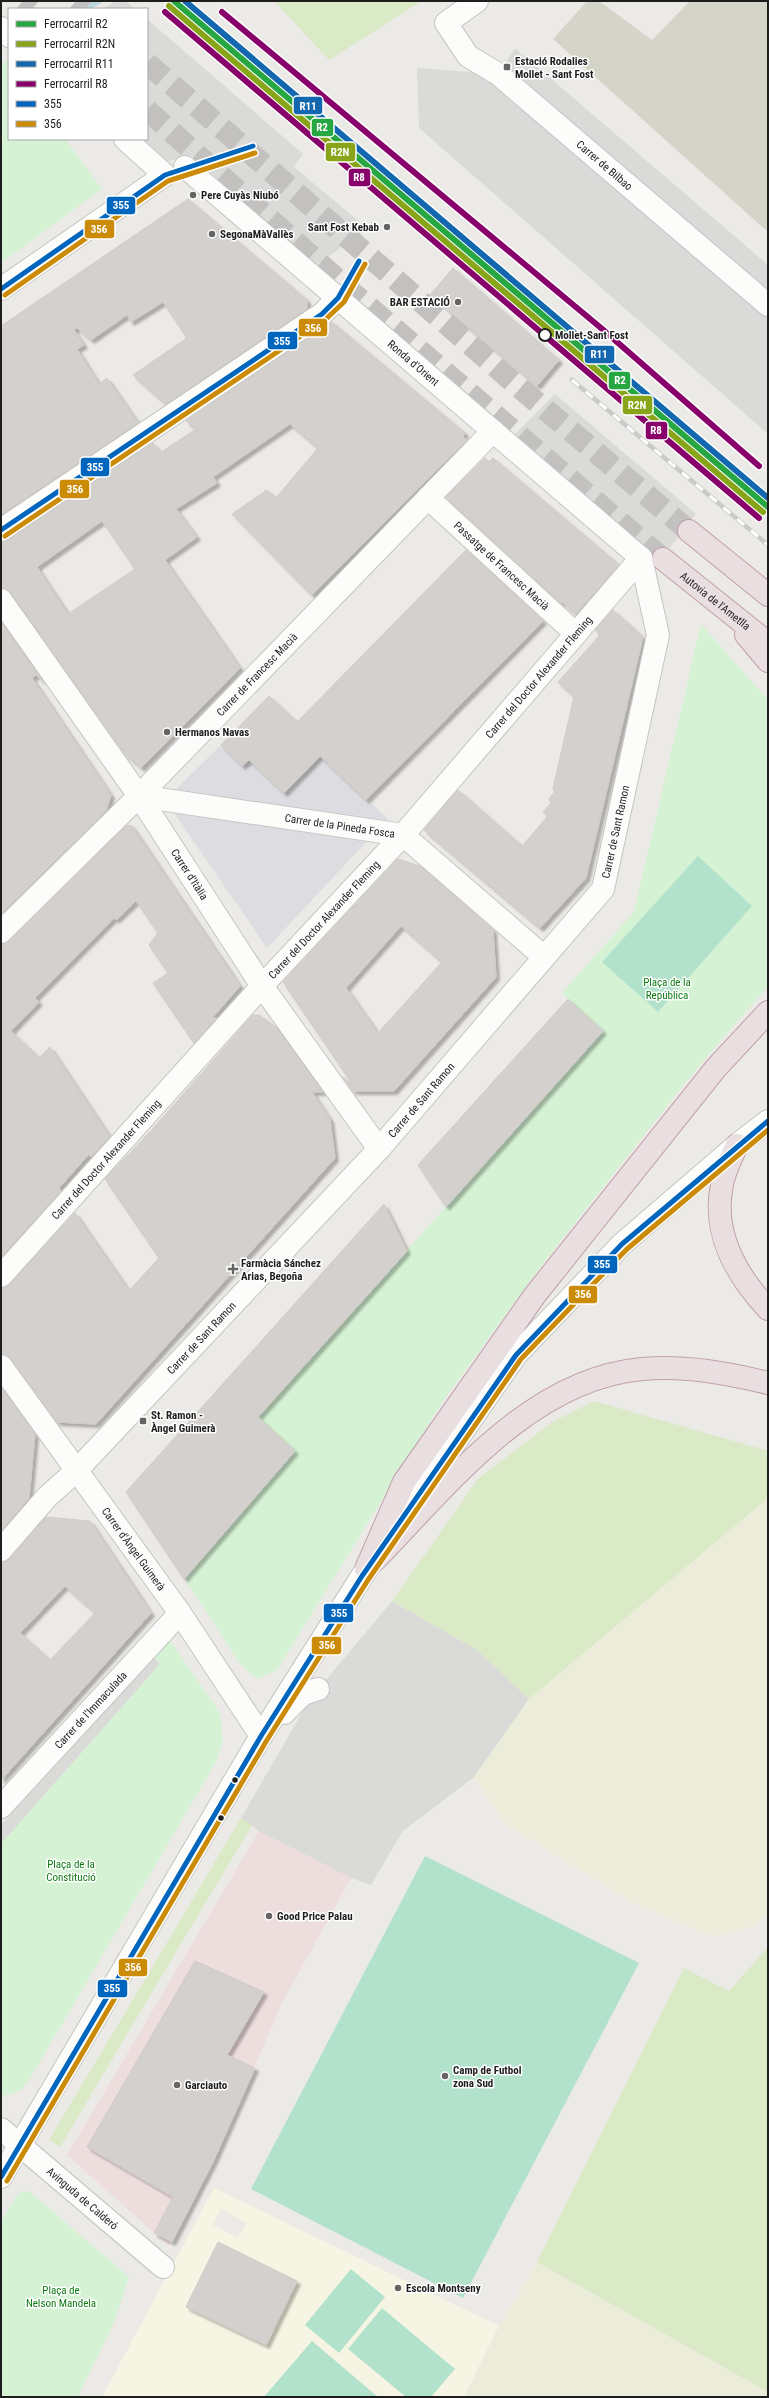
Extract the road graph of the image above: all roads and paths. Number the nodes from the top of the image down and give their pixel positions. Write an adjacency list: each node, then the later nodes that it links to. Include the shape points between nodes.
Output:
1 (477, 1): 6 (street, Carrer de Bilbao, via 446,23 468,56 498,74)
2 (127, 140): 3 (street, Ronda d'Orient)
3 (175, 171): 4 (street); 5 (street, Ronda d'Orient)
4 (1, 288)
5 (338, 298): 7 (street, Ronda d'Orient); 9 (street, via 322,314)
6 (768, 305)
7 (493, 431): 8 (street, Carrer de Francesc Macià); 11 (street, Ronda d'Orient)
8 (428, 498): 16 (street, Passatge de Francesc Macià); 19 (street, Carrer de Francesc Macià)
9 (1, 530)
10 (689, 531): 13 (highway)
11 (641, 558): 16 (street, Carrer del Doctor Alexander Fleming); 22 (street, Carrer de Sant Ramon, via 658,635 603,888)
12 (663, 559): 15 (highway, Autovia de l'Ametlla)
13 (768, 595)
14 (1, 600): 19 (street, Carrer d'Itàlia)
15 (722, 607): 17 (highway, Autovia de l'Ametlla); 18 (highway)
16 (576, 634): 20 (street, Carrer del Doctor Alexander Fleming)
17 (768, 643)
18 (768, 661)
19 (139, 796): 20 (street, Carrer de la Pineda Fosca); 21 (street, Carrer de Francesc Macià); 23 (street, Carrer d'Itàlia)
20 (403, 835): 22 (street, Carrer de la Pineda Fosca); 23 (street, Carrer del Doctor Alexander Fleming)
21 (1, 932)
22 (544, 957): 27 (street, Carrer de Sant Ramon)
23 (262, 986): 27 (street, Carrer d'Itàlia); 28 (street, Carrer del Doctor Alexander Fleming)
24 (768, 1012): 34 (highway, via 716,1068 535,1295 404,1482)
25 (768, 1121): 26 (street)
26 (737, 1145): 29 (highway, via 722,1184 719,1207 721,1229 728,1251 740,1274); 34 (street, via 622,1244 516,1355)
27 (379, 1149): 32 (street, Carrer de Sant Ramon)
28 (1, 1276)
29 (768, 1309)
30 (1, 1366): 32 (street, Carrer d'Àngel Guimerà)
31 (768, 1383): 34 (highway, via 712,1371 679,1368 642,1369 608,1375 572,1388 540,1404 498,1436)
32 (76, 1471): 33 (street, Carrer de Sant Ramon, via 47,1497); 35 (street, Carrer d'Àngel Guimerà)
33 (1, 1550)
34 (366, 1569): 37 (street)
35 (180, 1613): 37 (street, Carrer d'Àngel Guimerà); 38 (street, Carrer de l'Immaculada)
36 (318, 1689): 37 (street, via 303,1694)
37 (261, 1736): 40 (street)
38 (1, 1807)
39 (1, 2129): 40 (street, Avinguda de Calderó)
40 (21, 2146): 41 (street); 42 (street, Avinguda de Calderó)
41 (1, 2177)
42 (163, 2267)

